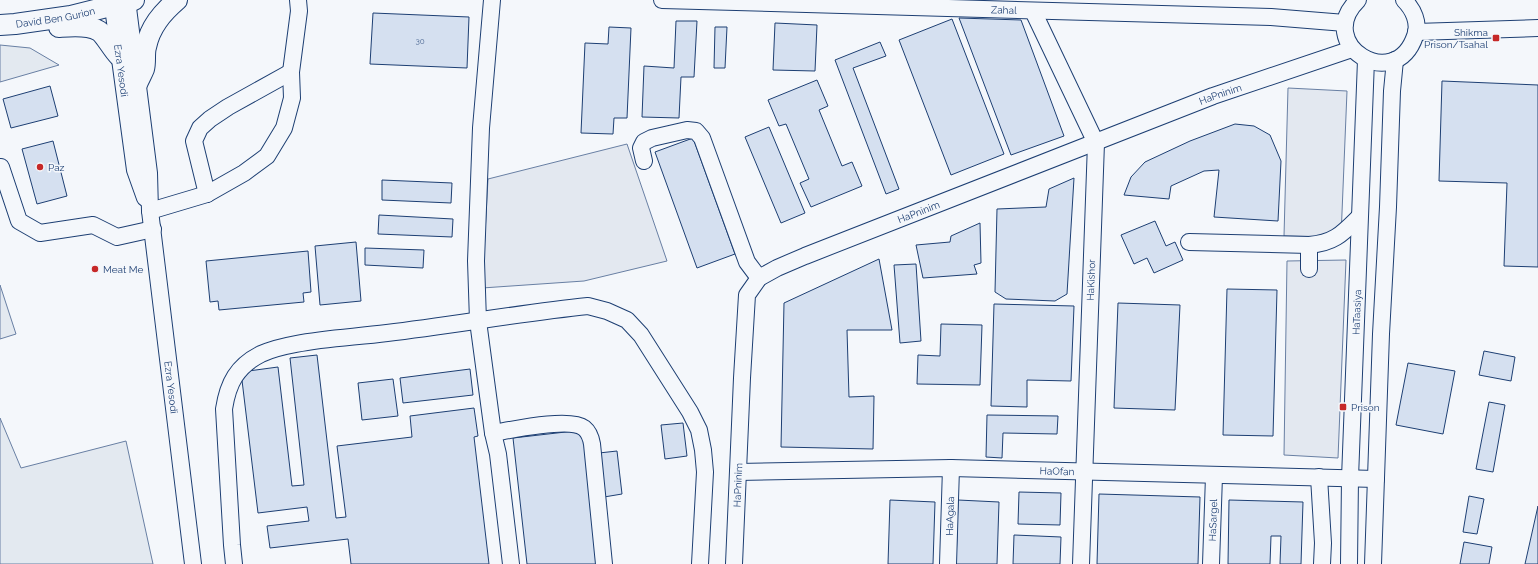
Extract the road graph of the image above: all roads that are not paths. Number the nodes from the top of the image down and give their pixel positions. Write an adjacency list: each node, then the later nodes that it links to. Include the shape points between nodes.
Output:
1 (177, 0): 18 (main road, via 157,19 146,47 144,69)
2 (298, 0): 17 (street, via 299,11)
3 (492, 0): 30 (street, via 481,128 476,261)
4 (662, 0): 8 (street, Zahal)
5 (1358, 0): 9 (street, via 1352,6)
6 (1405, 0): 12 (street, via 1416,21)
7 (122, 2): 10 (main road, David Ben Gurion, via 71,16); 14 (street, Ezra Yesodi); 18 (street, Ezra Yesodi)
8 (1033, 11): 9 (street, Zahal, via 1271,17); 19 (street, HaKishor)
9 (1345, 23): 13 (street, via 1345,32)
10 (8, 24): 14 (main road, via 38,29 87,27 100,31)
11 (1538, 28): 12 (street)
12 (1416, 32): 16 (street, via 1405,54)
13 (1352, 48): 15 (street); 19 (street, HaPninim, via 1214,96)
14 (119, 56): 23 (street, Ezra Yesodi, via 135,170)
15 (1366, 60): 16 (street, via 1375,63); 24 (street, HaTaasiya)
16 (1395, 60): 38 (street)
17 (291, 72): 22 (street, via 292,98 284,128 267,156 244,173); 22 (street, via 228,107 200,128 194,141)
18 (137, 84): 23 (street, Ezra Yesodi, via 149,173)
19 (1096, 143): 29 (street, HaPninim, via 805,256); 33 (street, HaKishor)
20 (644, 161): 29 (street, via 641,148 644,142 687,130 696,131 702,138 747,262)
21 (1, 167): 25 (street, via 19,221 40,233 93,225 117,236)
22 (207, 194): 23 (street)
23 (150, 211): 25 (street, Ezra Yesodi)
24 (1359, 217): 27 (street, via 1339,237); 37 (street, HaTaasiya)
25 (153, 229): 39 (street, Ezra Yesodi)
26 (1189, 242): 27 (street)
27 (1309, 245): 28 (street)
28 (1309, 269)
29 (759, 278): 34 (street, HaPninim, via 747,295)
30 (478, 321): 31 (street); 40 (street, via 323,339 261,354 243,366 234,376 227,392 224,409); 43 (street, via 588,306 627,320 645,342 699,430 705,472)
31 (493, 433): 41 (street, via 498,454); 42 (street, via 573,423 583,427 590,434)
32 (951, 468): 33 (street, HaOfan); 34 (street, HaOfan); 45 (street, HaAgala)
33 (1084, 471): 35 (street, HaOfan); 46 (street, HaKishor)
34 (738, 472): 44 (street, HaPninim)
35 (1214, 476): 36 (street, HaOfan); 47 (street, HaSargel)
36 (1319, 477): 37 (street, HaOfan); 48 (street)
37 (1350, 478): 38 (street, HaOfan); 49 (street, HaTaasiya)
38 (1376, 479): 50 (street)
39 (193, 564)
40 (234, 564)
41 (511, 564)
42 (604, 564)
43 (700, 564)
44 (734, 564)
45 (948, 564)
46 (1081, 564)
47 (1211, 564)
48 (1322, 564)
49 (1349, 564)
50 (1373, 564)

